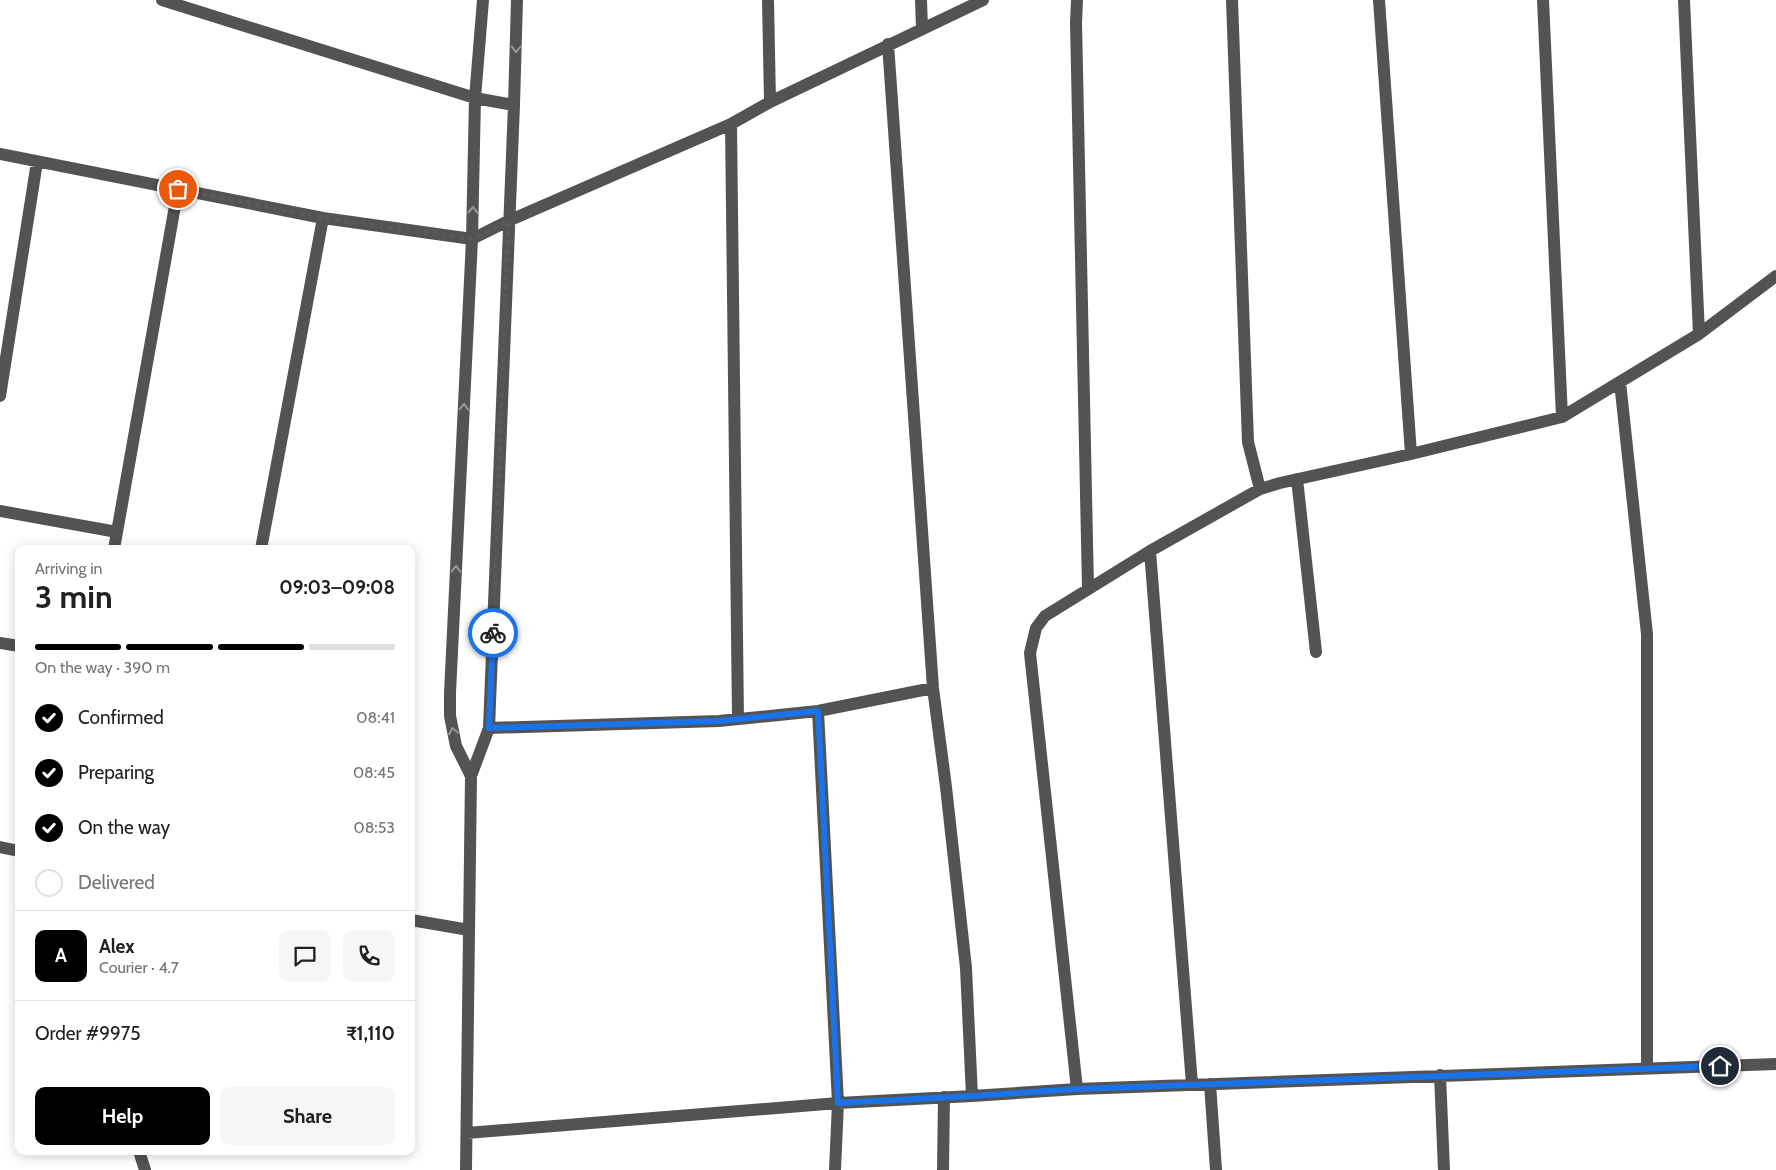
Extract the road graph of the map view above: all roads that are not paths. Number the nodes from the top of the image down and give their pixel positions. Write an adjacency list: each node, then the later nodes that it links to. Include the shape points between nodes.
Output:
1 (162, 0): 14 (street)
2 (483, 0): 14 (street)
3 (517, 0): 16 (street, one-way to 16)
4 (768, 0): 15 (street)
5 (921, 0): 12 (street)
6 (983, 0): 12 (street)
7 (1077, 0): 37 (street)
8 (1232, 0): 31 (street, via 1248,442)
9 (1379, 0): 29 (street)
10 (1543, 0): 28 (street)
11 (1684, 0): 25 (street)
12 (922, 29): 13 (street)
13 (888, 44): 15 (street); 41 (street)
14 (476, 98): 16 (street); 23 (street, one-way to 14)
15 (770, 102): 17 (street)
16 (514, 104): 22 (street)
17 (731, 124): 22 (street); 43 (street)
18 (0, 154): 19 (street)
19 (37, 162): 20 (street); 27 (street)
20 (178, 189): 21 (street); 33 (street)
21 (323, 218): 23 (street); 35 (street)
22 (508, 221): 23 (street); 44 (street)
23 (472, 239): 45 (street, one-way to 23, via 456,746 450,716 450,693)
24 (1776, 276): 25 (street)
25 (1699, 334): 26 (street)
26 (1620, 382): 28 (street); 51 (street, via 1647,634)
27 (0, 396)
28 (1562, 417): 29 (street)
29 (1411, 454): 30 (street)
30 (1298, 479): 31 (street); 40 (street)
31 (1260, 490): 36 (street)
32 (0, 511): 33 (street)
33 (117, 532): 34 (street)
34 (115, 545)
35 (262, 545)
36 (1150, 551): 37 (street); 53 (street)
37 (1088, 588): 55 (street, via 1045,616 1036,628 1030,653)
38 (0, 643): 39 (street)
39 (15, 645)
40 (1316, 652)
41 (933, 688): 42 (street); 56 (street, via 966,968)
42 (818, 711): 43 (street); 58 (street)
43 (738, 719): 44 (street)
44 (489, 728): 45 (street)
45 (471, 776): 49 (street)
46 (0, 847): 47 (street)
47 (15, 849)
48 (415, 921): 49 (street)
49 (469, 930): 59 (street)
50 (1776, 1064): 51 (street)
51 (1647, 1068): 52 (street)
52 (1440, 1075): 54 (street); 66 (street)
53 (1192, 1084): 54 (street); 55 (street)
54 (1210, 1084): 65 (street)
55 (1077, 1089): 56 (street)
56 (972, 1096): 57 (street)
57 (944, 1097): 58 (street); 64 (street)
58 (838, 1103): 59 (street); 63 (street)
59 (467, 1133): 62 (street)
60 (140, 1155): 61 (street)
61 (145, 1170)
62 (466, 1170)
63 (835, 1170)
64 (943, 1170)
65 (1216, 1170)
66 (1444, 1170)

